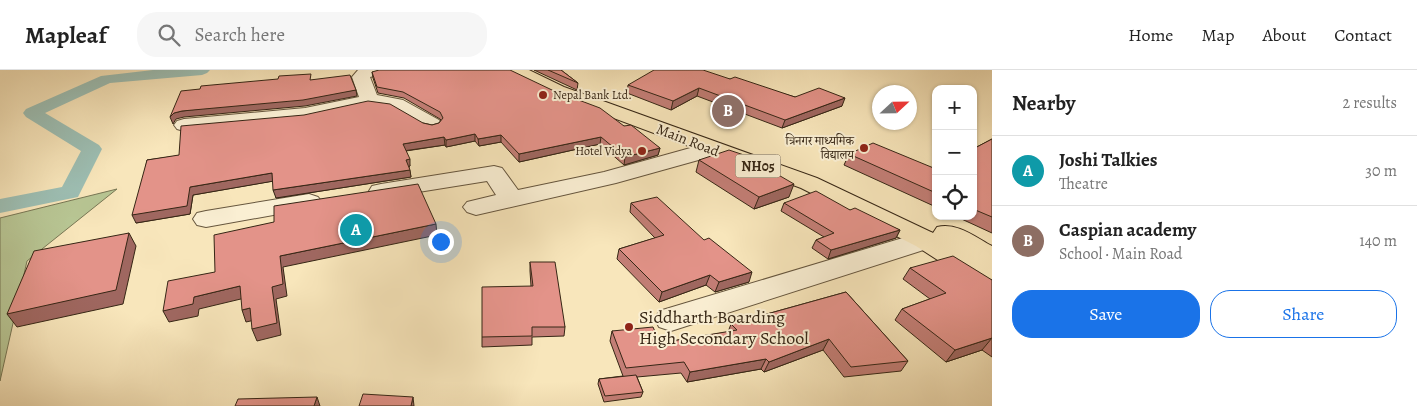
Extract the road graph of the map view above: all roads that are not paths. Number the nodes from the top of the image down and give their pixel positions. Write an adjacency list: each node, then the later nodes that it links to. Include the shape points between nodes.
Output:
1 (377, 70): 4 (street, via 361,77)
2 (516, 70): 7 (main road, Main Road / NH05, via 558,91)
3 (535, 70): 14 (main road, Main Road / NH05, via 591,94 829,176)
4 (369, 100): 5 (street, via 396,104); 6 (street, via 305,114)
5 (432, 124)
6 (184, 125)
7 (712, 150): 9 (street, via 608,178); 13 (main road, Main Road / NH05, via 809,183)
8 (358, 195): 9 (street, via 494,172)
9 (511, 199): 11 (street)
10 (328, 200): 12 (street)
11 (476, 207)
12 (206, 220)
13 (926, 240): 15 (main road, Main Road / NH05); 16 (street)
14 (992, 258)
15 (992, 280)
16 (671, 320)

